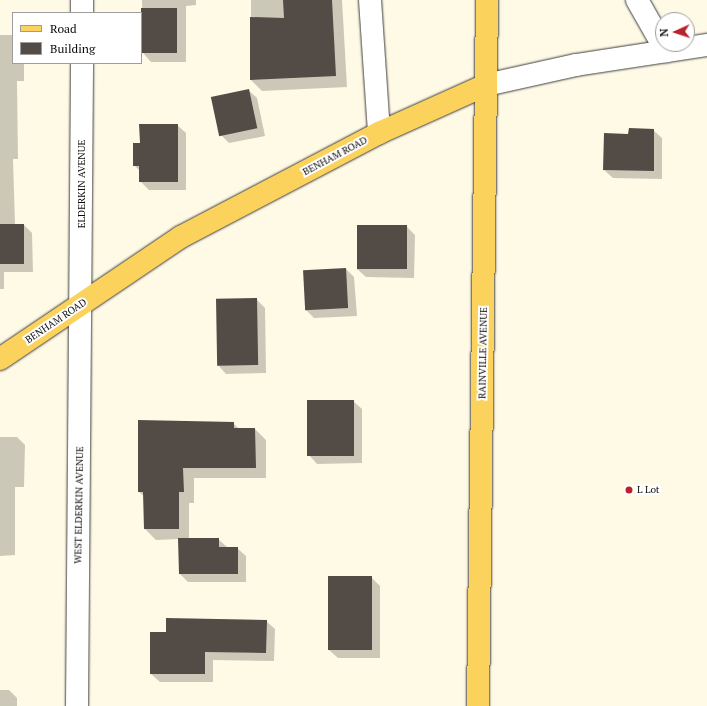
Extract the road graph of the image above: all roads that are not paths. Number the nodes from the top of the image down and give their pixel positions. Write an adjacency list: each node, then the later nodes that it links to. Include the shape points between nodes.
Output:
1 (82, 0): 5 (street)
2 (370, 0): 12 (street)
3 (487, 0): 11 (main road, RAINVILLE AVENUE)
4 (636, 0): 6 (street)
5 (82, 12)
6 (655, 32)
7 (707, 45): 8 (street, BENHAM ROAD)
8 (695, 47)
9 (660, 52): 11 (street, BENHAM ROAD, via 576,65)
10 (82, 64): 13 (street, ELDERKIN AVENUE)
11 (486, 85): 12 (main road, BENHAM ROAD); 16 (main road, RAINVILLE AVENUE)
12 (379, 133): 13 (main road, BENHAM ROAD, via 181,237)
13 (82, 304): 14 (main road, BENHAM ROAD); 15 (street, WEST ELDERKIN AVENUE)
14 (0, 358)
15 (77, 706)
16 (478, 706)

